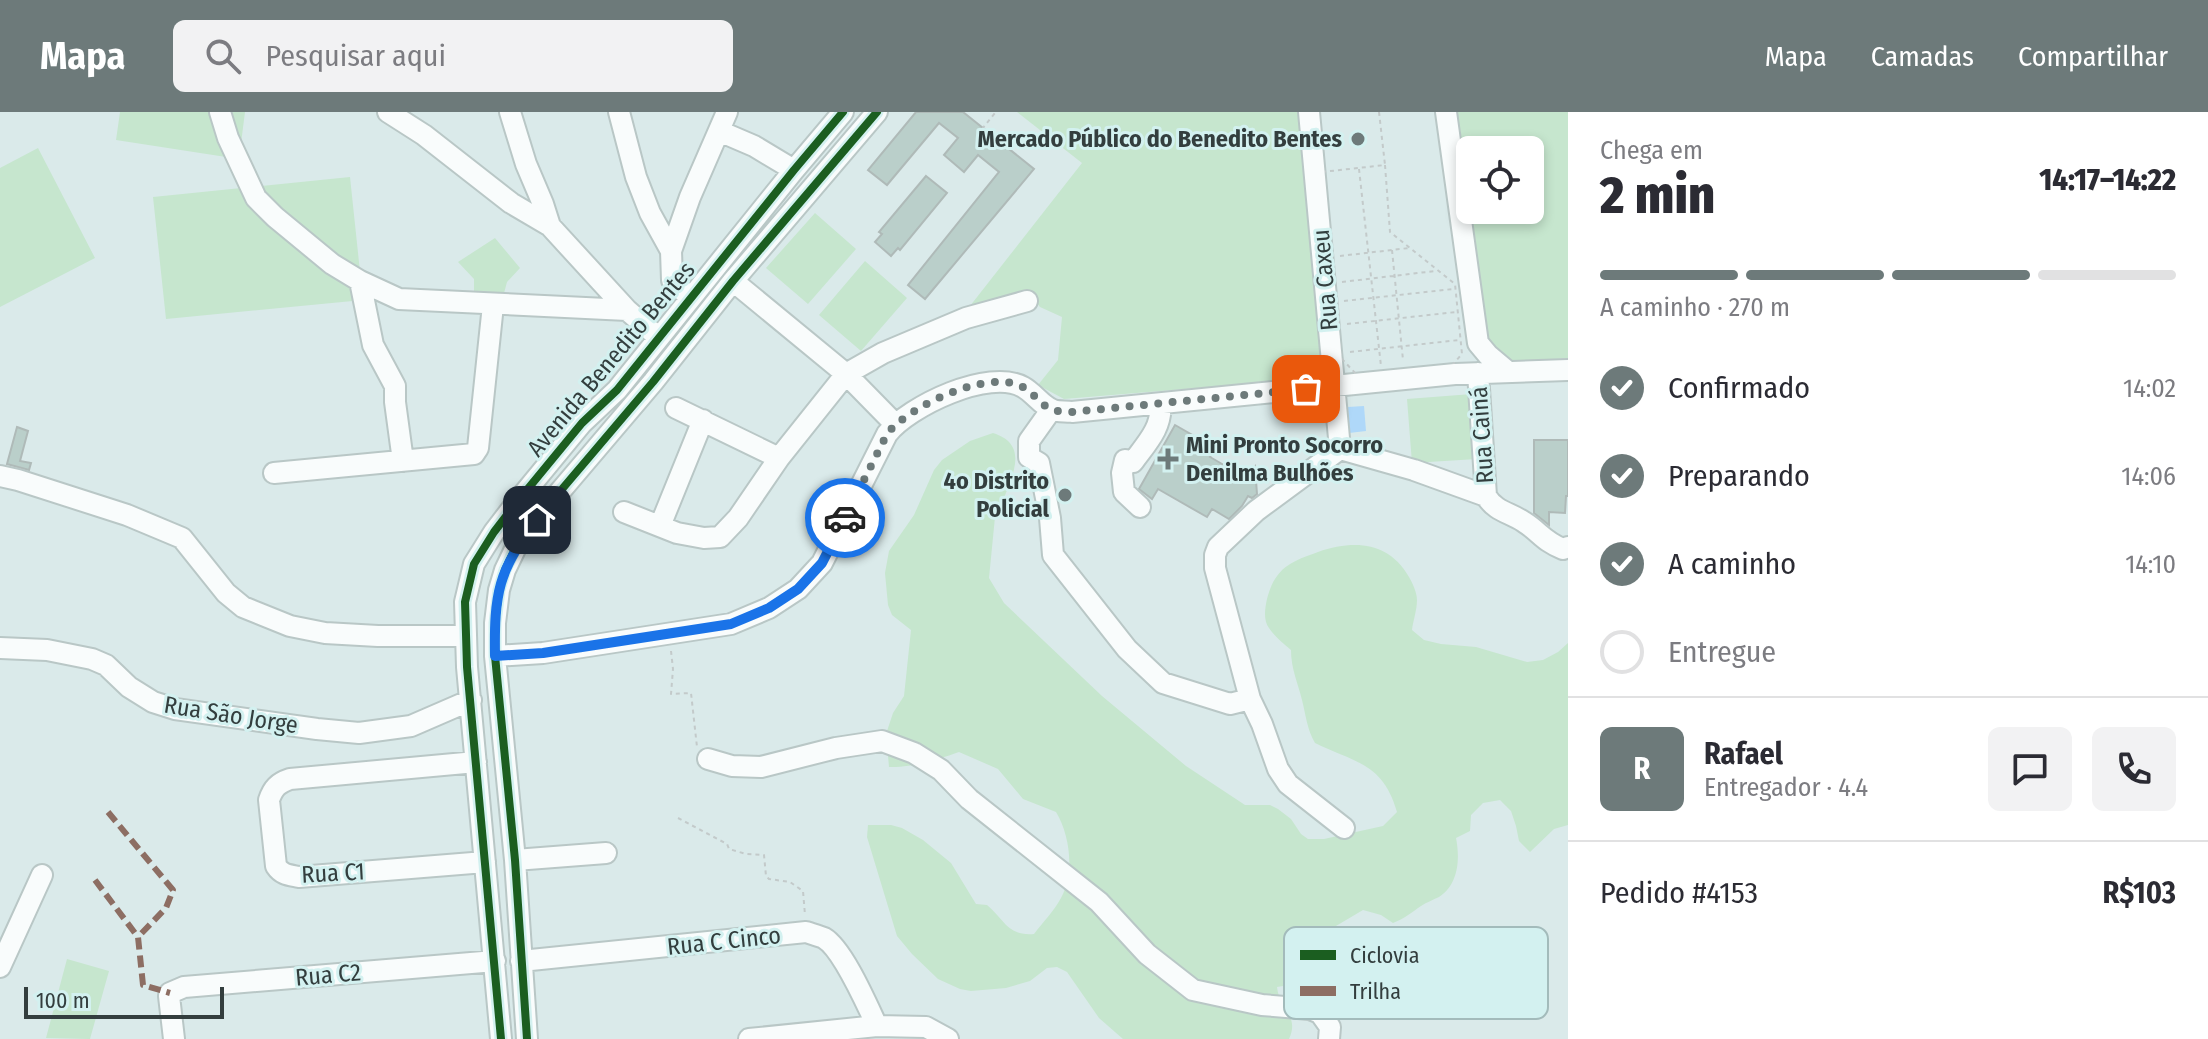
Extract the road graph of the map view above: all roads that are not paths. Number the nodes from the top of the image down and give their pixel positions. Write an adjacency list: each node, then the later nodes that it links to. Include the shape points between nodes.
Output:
1 (220, 112): 13 (street, via 256,198 332,264)
2 (388, 112): 11 (street)
3 (510, 112): 11 (street)
4 (619, 112): 12 (street, via 636,177)
5 (843, 112): 10 (street, Avenida Benedito Bentes)
6 (877, 112): 14 (street, Avenida Benedito Bentes)
7 (1309, 112): 26 (street, Rua Caxeu)
8 (1446, 112): 20 (street)
9 (723, 121): 10 (street); 12 (street)
10 (794, 170): 15 (street, Avenida Benedito Bentes)
11 (550, 226): 18 (street)
12 (671, 251): 15 (street, via 672,280)
13 (360, 281): 17 (street, via 399,299); 36 (street, via 373,345 395,386)
14 (733, 281): 24 (street); 28 (street, Avenida Benedito Bentes)
15 (690, 298): 19 (street, Avenida Benedito Bentes)
16 (1027, 301): 24 (street, via 966,318)
17 (493, 305): 18 (street); 36 (street, via 476,451)
18 (627, 310): 19 (street)
19 (659, 338): 27 (street, Avenida Benedito Bentes)
20 (1469, 342): 22 (street); 25 (street, via 1468,361)
21 (1566, 369): 22 (street)
22 (1507, 371): 23 (street)
23 (1478, 373): 25 (street); 39 (street, Rua Cainá)
24 (846, 374): 33 (street); 35 (street)
25 (1455, 374): 26 (street)
26 (1335, 386): 29 (street); 34 (street, Rua Caxeu)
27 (617, 390): 28 (street); 44 (street, Avenida Benedito Bentes, via 582,423 474,564 465,602)
28 (635, 404): 46 (street, Avenida Benedito Bentes, via 517,545 499,590)
29 (1160, 404): 31 (street); 40 (street, via 1159,424 1133,462 1125,460 1122,473 1124,492)
30 (676, 408): 32 (street)
31 (1051, 410): 33 (street, via 1022,386 1006,381 955,391); 47 (street, via 1029,441 1029,457 1039,463 1053,555 1127,649 1163,683 1230,704)
32 (703, 420): 35 (street); 42 (street)
33 (895, 424): 46 (street, via 822,563 798,589 769,608 731,624)
34 (1340, 449): 39 (street); 47 (street, via 1256,511 1215,555)
35 (779, 458): 42 (street, via 720,537)
36 (403, 461): 37 (street)
37 (274, 473)
38 (0, 476): 44 (street, via 127,515 182,538 243,607 290,626 325,633)
39 (1486, 496): 43 (street, via 1492,506 1547,542)
40 (1140, 507)
41 (624, 512): 42 (street)
42 (660, 526)
43 (1568, 547)
44 (466, 636): 48 (street, Avenida Benedito Bentes)
45 (0, 648): 48 (street, Rua São Jorge, via 92,659 153,702 175,709 317,729 400,729)
46 (495, 656): 51 (street, Avenida Benedito Bentes)
47 (1250, 699): 53 (street, via 1288,784)
48 (471, 700): 50 (street, Avenida Benedito Bentes)
49 (708, 759): 62 (street, via 761,767 882,741 914,753 1099,902 1147,954 1193,990)
50 (476, 762): 52 (street, Avenida Benedito Bentes); 56 (street, Rua C1, via 290,779 277,785 269,800 276,866 288,875)
51 (510, 800): 52 (street); 55 (street, Avenida Benedito Bentes)
52 (480, 804): 56 (street, Avenida Benedito Bentes)
53 (1344, 828)
54 (606, 853): 55 (street)
55 (515, 860): 60 (street, Avenida Benedito Bentes)
56 (485, 862): 59 (street, Avenida Benedito Bentes)
57 (42, 875): 58 (street)
58 (7, 933): 61 (street)
59 (495, 961): 66 (street, Rua C2, via 184,987 170,993); 67 (street, Avenida Benedito Bentes)
60 (521, 961): 64 (street, Rua C Cinco, via 806,932 832,944); 68 (street, Avenida Benedito Bentes)
61 (0, 967)
62 (1284, 1007)
63 (1324, 1019): 71 (street)
64 (877, 1026): 65 (street); 69 (street)
65 (930, 1033): 70 (street)
66 (174, 1039)
67 (501, 1039)
68 (527, 1039)
69 (749, 1039)
70 (948, 1039)
71 (1329, 1039)

